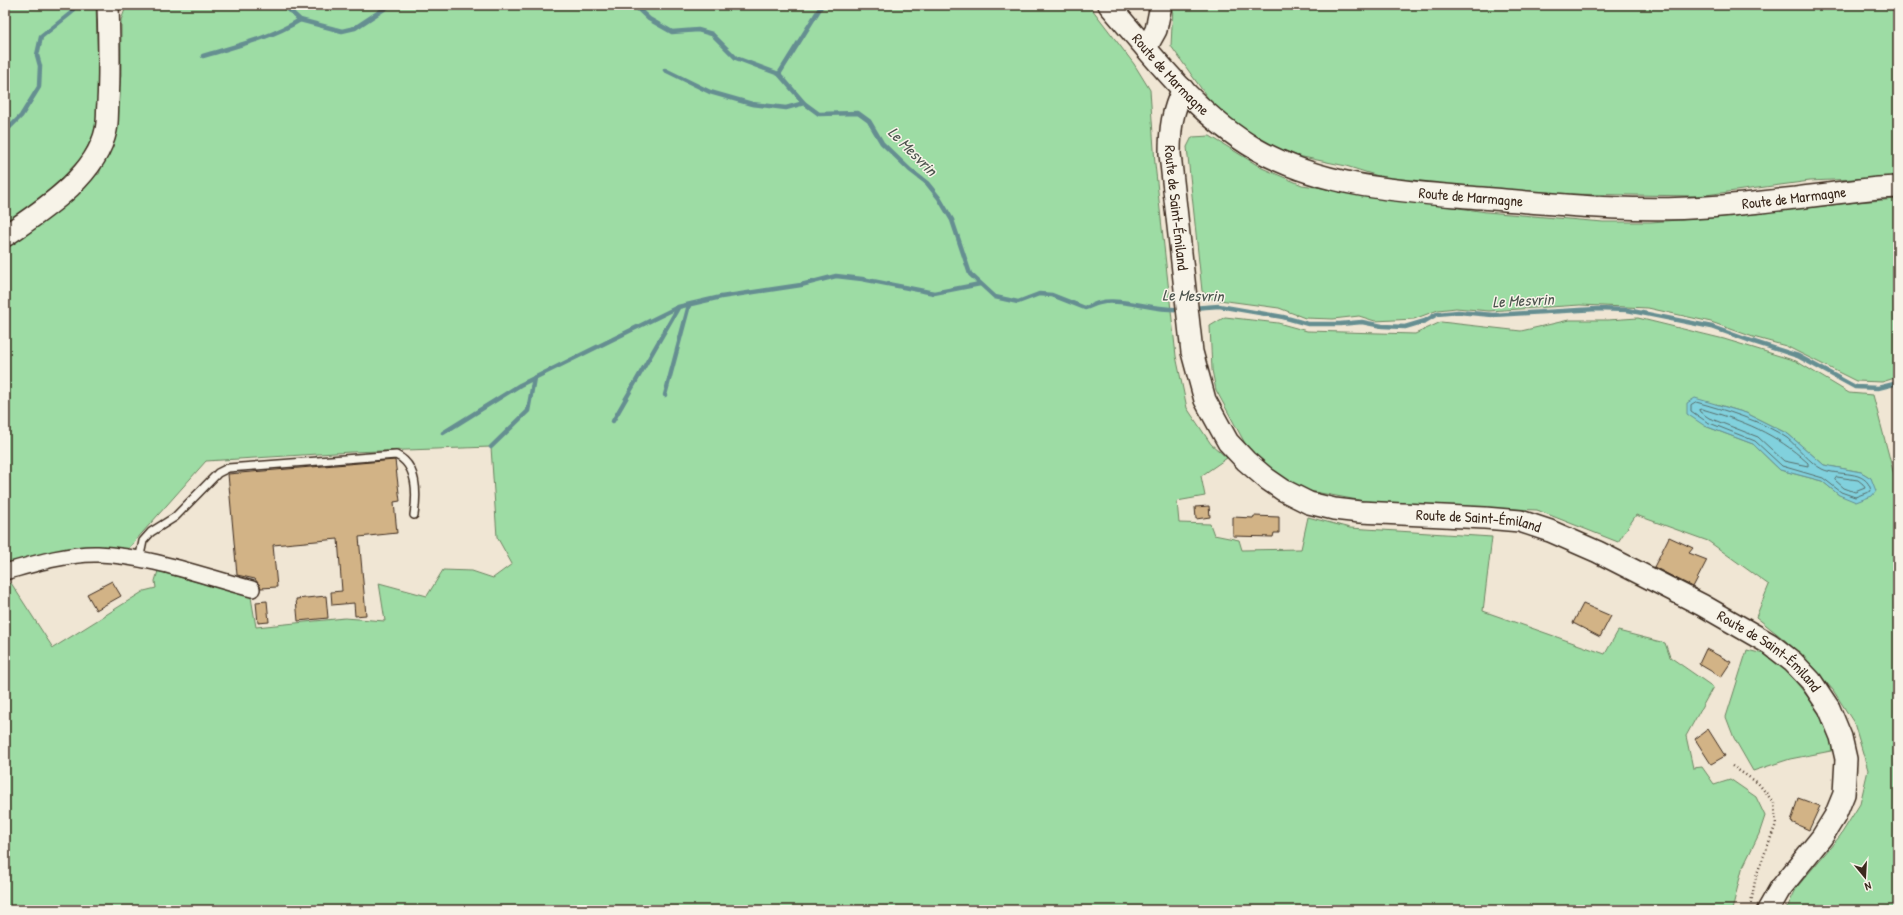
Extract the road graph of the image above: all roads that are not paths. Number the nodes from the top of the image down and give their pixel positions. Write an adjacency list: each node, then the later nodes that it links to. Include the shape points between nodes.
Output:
1 (1109, 5): 4 (main road, Route de Marmagne)
2 (1161, 5): 4 (main road, via 1156,30)
3 (108, 8): 7 (main road, via 110,70 106,131 96,154 86,169 58,198)
4 (1146, 48): 5 (main road, Route de Marmagne)
5 (1183, 89): 6 (main road, Route de Marmagne, via 1237,137 1274,158 1321,177 1373,186 1431,194 1561,204 1661,208 1713,207); 12 (main road, Route de Saint-Émiland, via 1172,113 1170,154 1192,352 1205,400 1228,442 1246,461 1283,490 1309,503 1360,512 1520,521 1550,531 1598,552 1702,605 1770,644 1793,662 1811,681 1828,708 1841,737 1846,759 1846,775 1844,794 1835,816 1822,837 1780,889)
6 (1898, 188)
7 (5, 236)
8 (414, 515): 9 (lane, via 416,501 412,472 407,463 396,455 228,468 218,473 174,517 151,532 143,541)
9 (139, 560): 10 (street, via 97,554 81,555); 11 (street)
10 (5, 572)
11 (252, 590)
12 (1768, 910)

